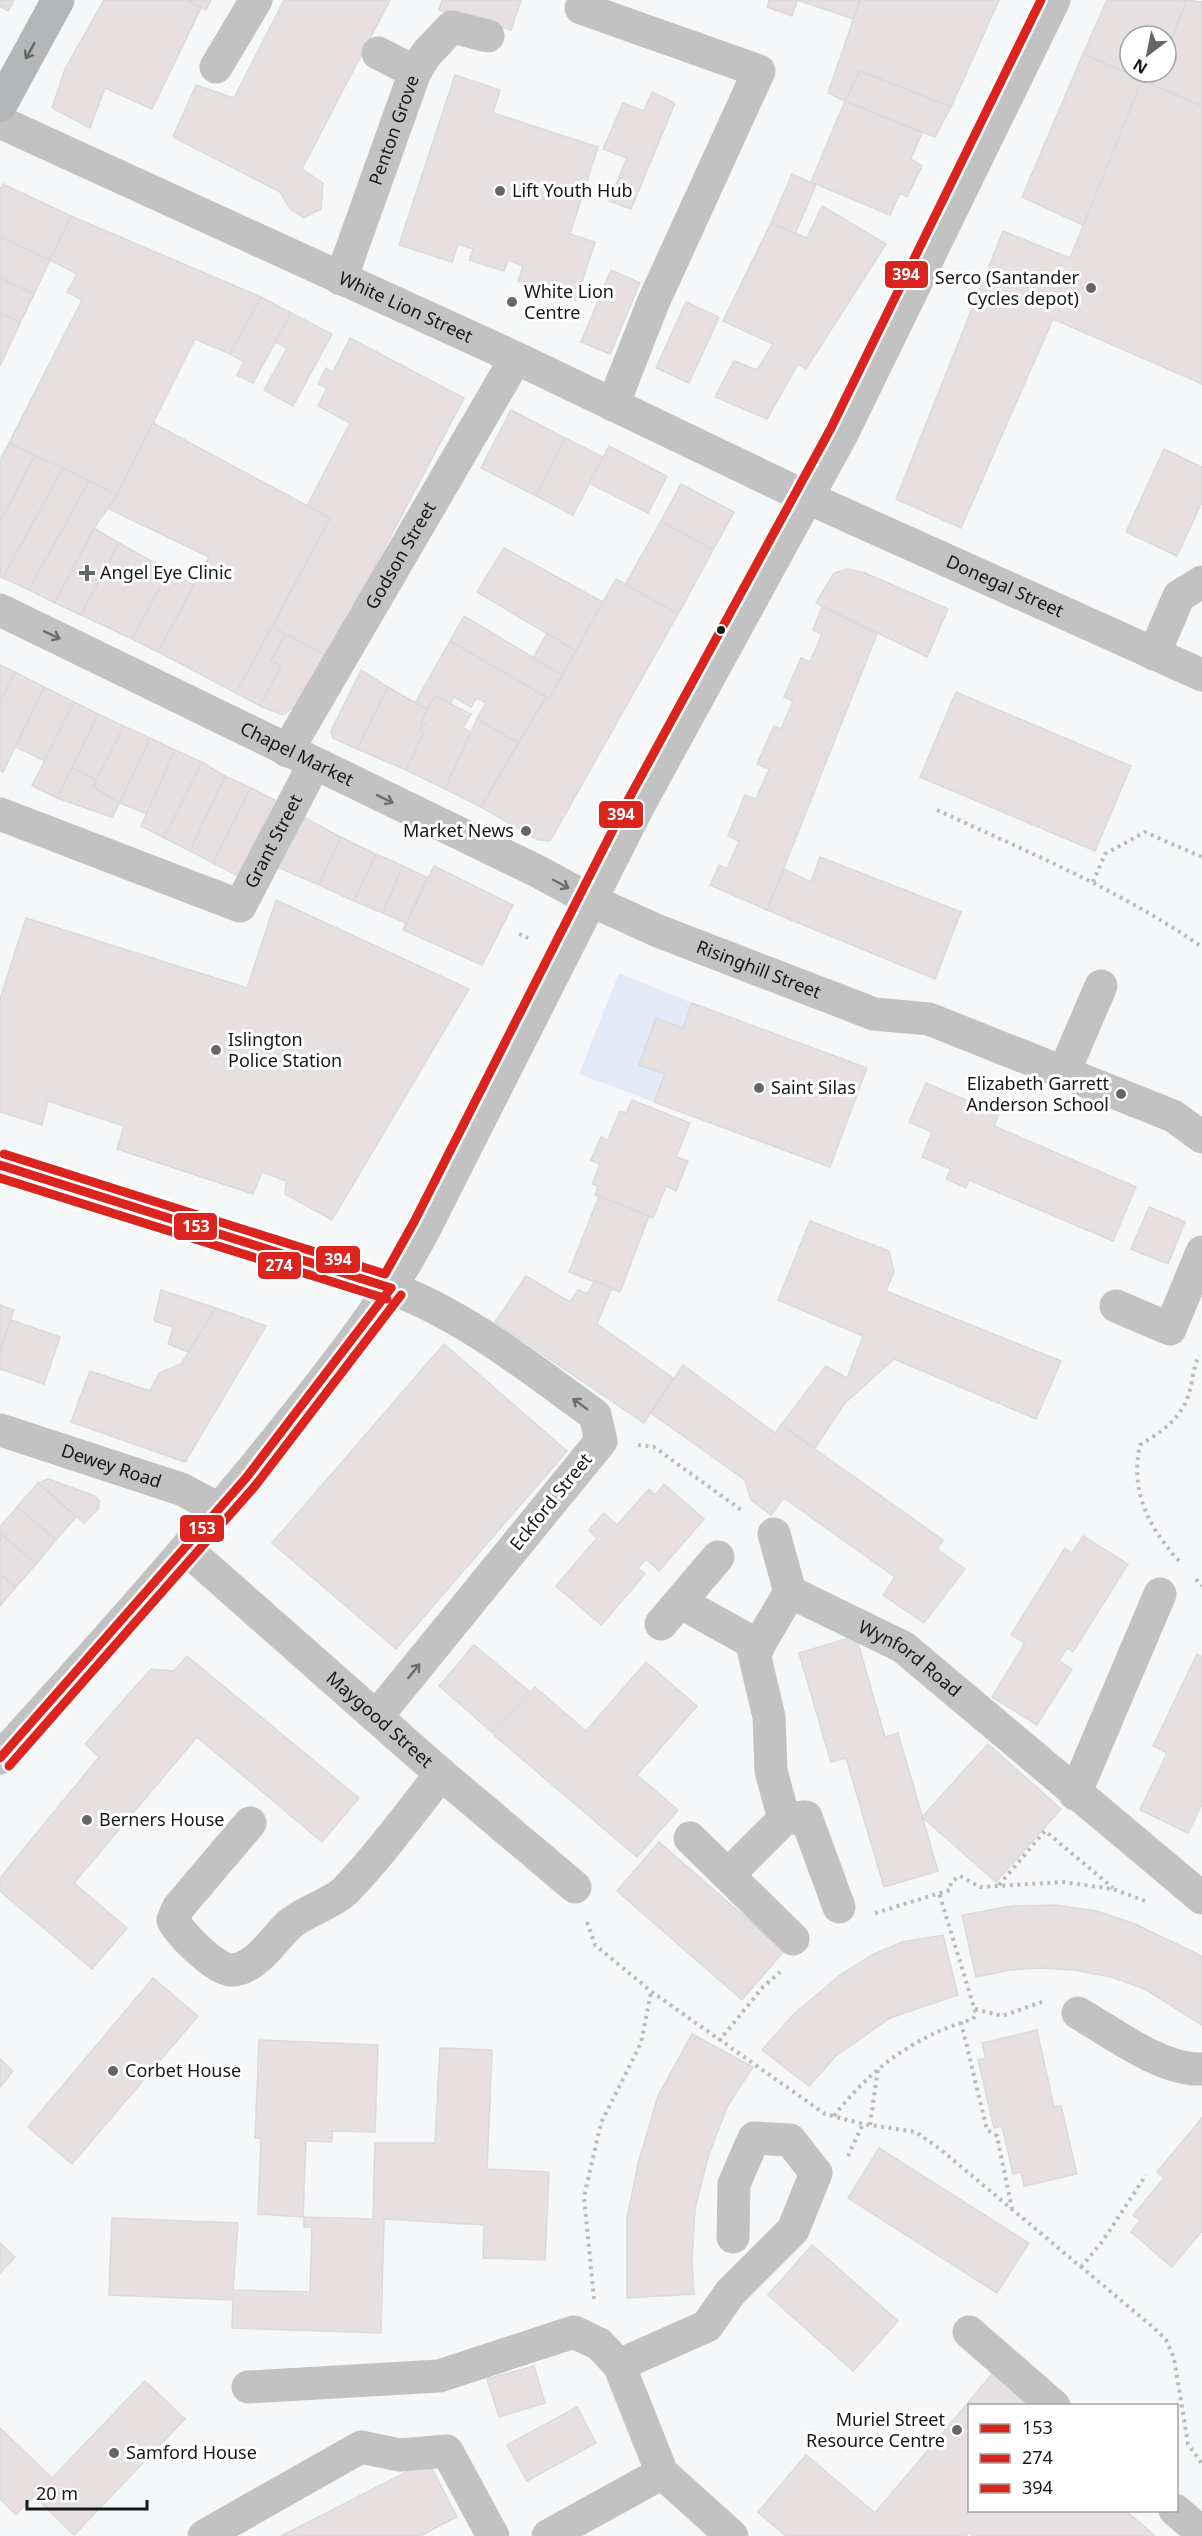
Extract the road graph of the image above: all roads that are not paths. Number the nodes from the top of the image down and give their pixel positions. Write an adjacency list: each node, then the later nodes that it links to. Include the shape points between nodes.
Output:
1 (58, 0): 9 (highway, one-way to 9)
2 (1054, 0): 14 (street)
3 (250, 2): 8 (street)
4 (581, 8): 13 (street, via 759,71 653,303)
5 (488, 36): 7 (street, Penton Grove, via 452,27)
6 (378, 53): 7 (street)
7 (421, 62): 11 (street, Penton Grove)
8 (216, 67)
9 (0, 106)
10 (0, 122): 11 (street, White Lion Street)
11 (341, 279): 12 (street, White Lion Street)
12 (516, 358): 13 (street, White Lion Street); 19 (street, Godson Street)
13 (613, 405): 14 (street, White Lion Street)
14 (808, 498): 17 (street, Donegal Street); 21 (street, via 644,797)
15 (1202, 582): 17 (street, via 1179,596)
16 (0, 610): 19 (street, Chapel Market, one-way to 19)
17 (1154, 654): 18 (street, Donegal Street)
18 (1202, 675)
19 (300, 758): 20 (street, Grant Street, via 240,906); 21 (street, Chapel Market, one-way to 21)
20 (0, 814)
21 (592, 901): 23 (street, Risinghill Street, via 658,931 874,1014 929,1019); 27 (street)
22 (1101, 986): 23 (street)
23 (1064, 1072): 24 (street, Risinghill Street, via 1173,1116)
24 (1202, 1137)
25 (0, 1165): 27 (street, Eckford Street)
26 (1202, 1252): 28 (street, via 1170,1329)
27 (391, 1287): 30 (street, via 308,1400); 37 (street, Eckford Street, one-way to 27, via 601,1441 596,1415 468,1324)
28 (1116, 1306)
29 (0, 1430): 30 (street, Dewey Road, via 181,1489)
30 (219, 1509): 32 (street)
31 (774, 1534): 34 (street)
32 (186, 1549): 37 (street, Maygood Street); 38 (street)
33 (718, 1557): 36 (street, via 670,1613)
34 (790, 1592): 36 (street); 40 (street, Wynford Road, via 903,1647)
35 (1160, 1594): 40 (street)
36 (759, 1646): 41 (street, via 754,1653 770,1717 771,1772)
37 (377, 1716): 39 (street, Maygood Street)
38 (0, 1758)
39 (441, 1774): 42 (street, via 344,1893 292,1922 252,1962 229,1970 178,1930 173,1920 178,1908); 45 (street, Maygood Street)
40 (1075, 1794): 46 (street, Wynford Road)
41 (784, 1820): 44 (street); 47 (street, via 806,1817)
42 (250, 1823)
43 (690, 1838): 44 (street)
44 (728, 1875): 48 (street)
45 (575, 1887)
46 (1202, 1898)
47 (852, 1913)
48 (790, 1953)
49 (1078, 2013): 50 (street, via 1170,2064)
50 (1202, 2070)
51 (733, 2237): 53 (street, via 734,2184 754,2138 790,2140 816,2173 793,2230 730,2293 707,2326)
52 (969, 2332): 55 (street)
53 (609, 2355): 54 (street, via 574,2332 439,2376); 56 (street)
54 (248, 2386)
55 (1052, 2404)
56 (662, 2474): 61 (street); 62 (street)
57 (1176, 2512): 58 (street)
58 (1202, 2533)
59 (204, 2536): 60 (street, via 361,2447 400,2455 447,2451)
60 (493, 2536)
61 (548, 2536)
62 (732, 2536)

